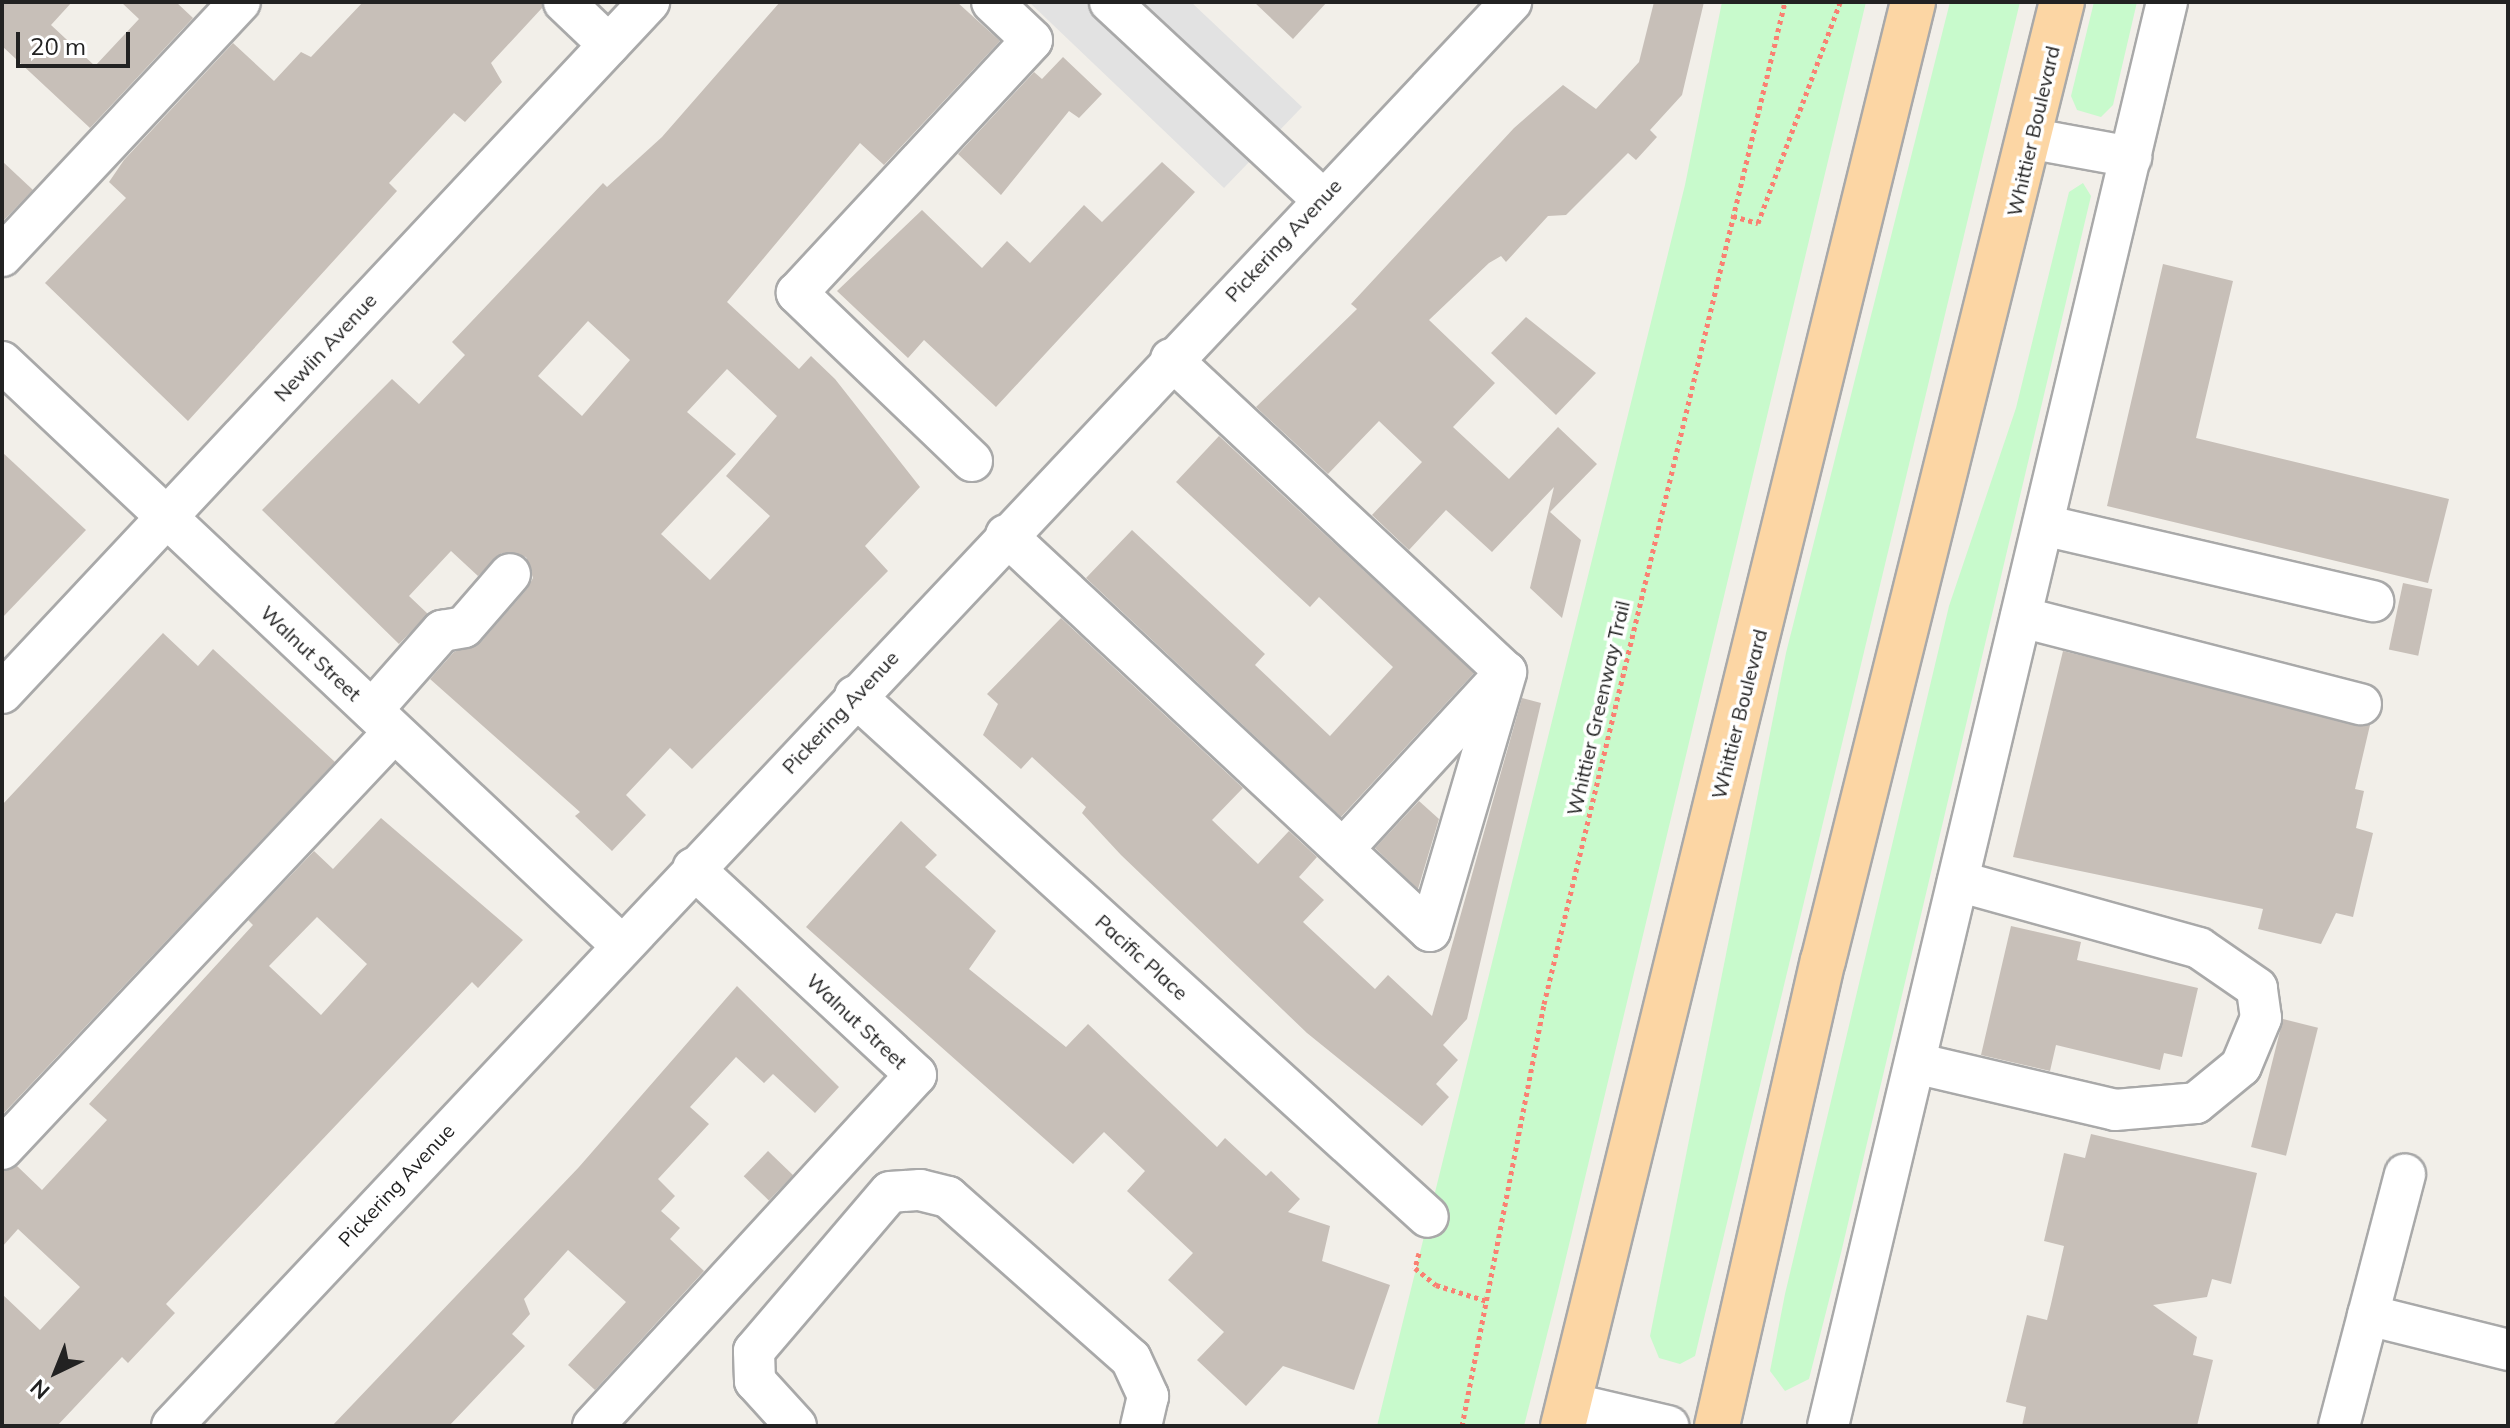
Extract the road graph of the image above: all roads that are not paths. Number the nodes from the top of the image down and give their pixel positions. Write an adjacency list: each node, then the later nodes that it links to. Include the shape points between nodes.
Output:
1 (240, 2): 14 (street)
2 (564, 2): 10 (street)
3 (649, 2): 10 (street, Newlin Avenue)
4 (992, 2): 17 (street, via 1032,40 797,293)
5 (1110, 2): 13 (street)
6 (1511, 2): 13 (street, Pickering Avenue)
7 (1913, 2): 39 (main road, Whittier Boulevard)
8 (2062, 2): 11 (main road, Whittier Boulevard)
9 (2167, 2): 12 (street)
10 (609, 45): 18 (street, Newlin Avenue)
11 (2033, 139): 12 (street); 45 (main road, Whittier Boulevard, via 1823,961)
12 (2131, 157): 19 (street)
13 (1321, 198): 15 (street, Pickering Avenue)
14 (2, 256)
15 (1171, 359): 20 (street, Pickering Avenue); 24 (street)
16 (2, 362): 18 (street, Walnut Street)
17 (972, 461)
18 (166, 516): 25 (street, Newlin Avenue); 28 (street, Walnut Street)
19 (2043, 525): 22 (street); 23 (street)
20 (1006, 535): 26 (street, Pickering Avenue); 29 (street)
21 (510, 574): 28 (street, via 464,627 442,631)
22 (2373, 601)
23 (2021, 617): 27 (street); 31 (street)
24 (1506, 672): 29 (street); 29 (street, via 1430,931)
25 (2, 693)
26 (855, 696): 30 (street, Pickering Avenue); 36 (street, Pacific Place)
27 (2361, 704)
28 (383, 721): 32 (street, Walnut Street); 34 (street)
29 (1343, 849)
30 (693, 868): 32 (street, Pickering Avenue); 41 (street, Walnut Street, via 916,1075)
31 (1958, 881): 33 (street); 33 (street, via 2199,948 2257,988 2261,1018 2241,1066 2196,1103 2115,1110)
32 (620, 944): 40 (street, Pickering Avenue)
33 (1915, 1063): 46 (street)
34 (2, 1149)
35 (2405, 1174): 37 (street)
36 (1428, 1217)
37 (2368, 1315): 38 (street); 47 (street)
38 (2508, 1350)
39 (1566, 1415): 44 (street)
40 (172, 1426)
41 (593, 1426)
42 (796, 1426): 43 (street, via 755,1381 754,1351 890,1192 920,1190 948,1197 1131,1359 1148,1396)
43 (1141, 1426)
44 (1668, 1426)
45 (1717, 1426)
46 (1828, 1426)
47 (2339, 1426)

